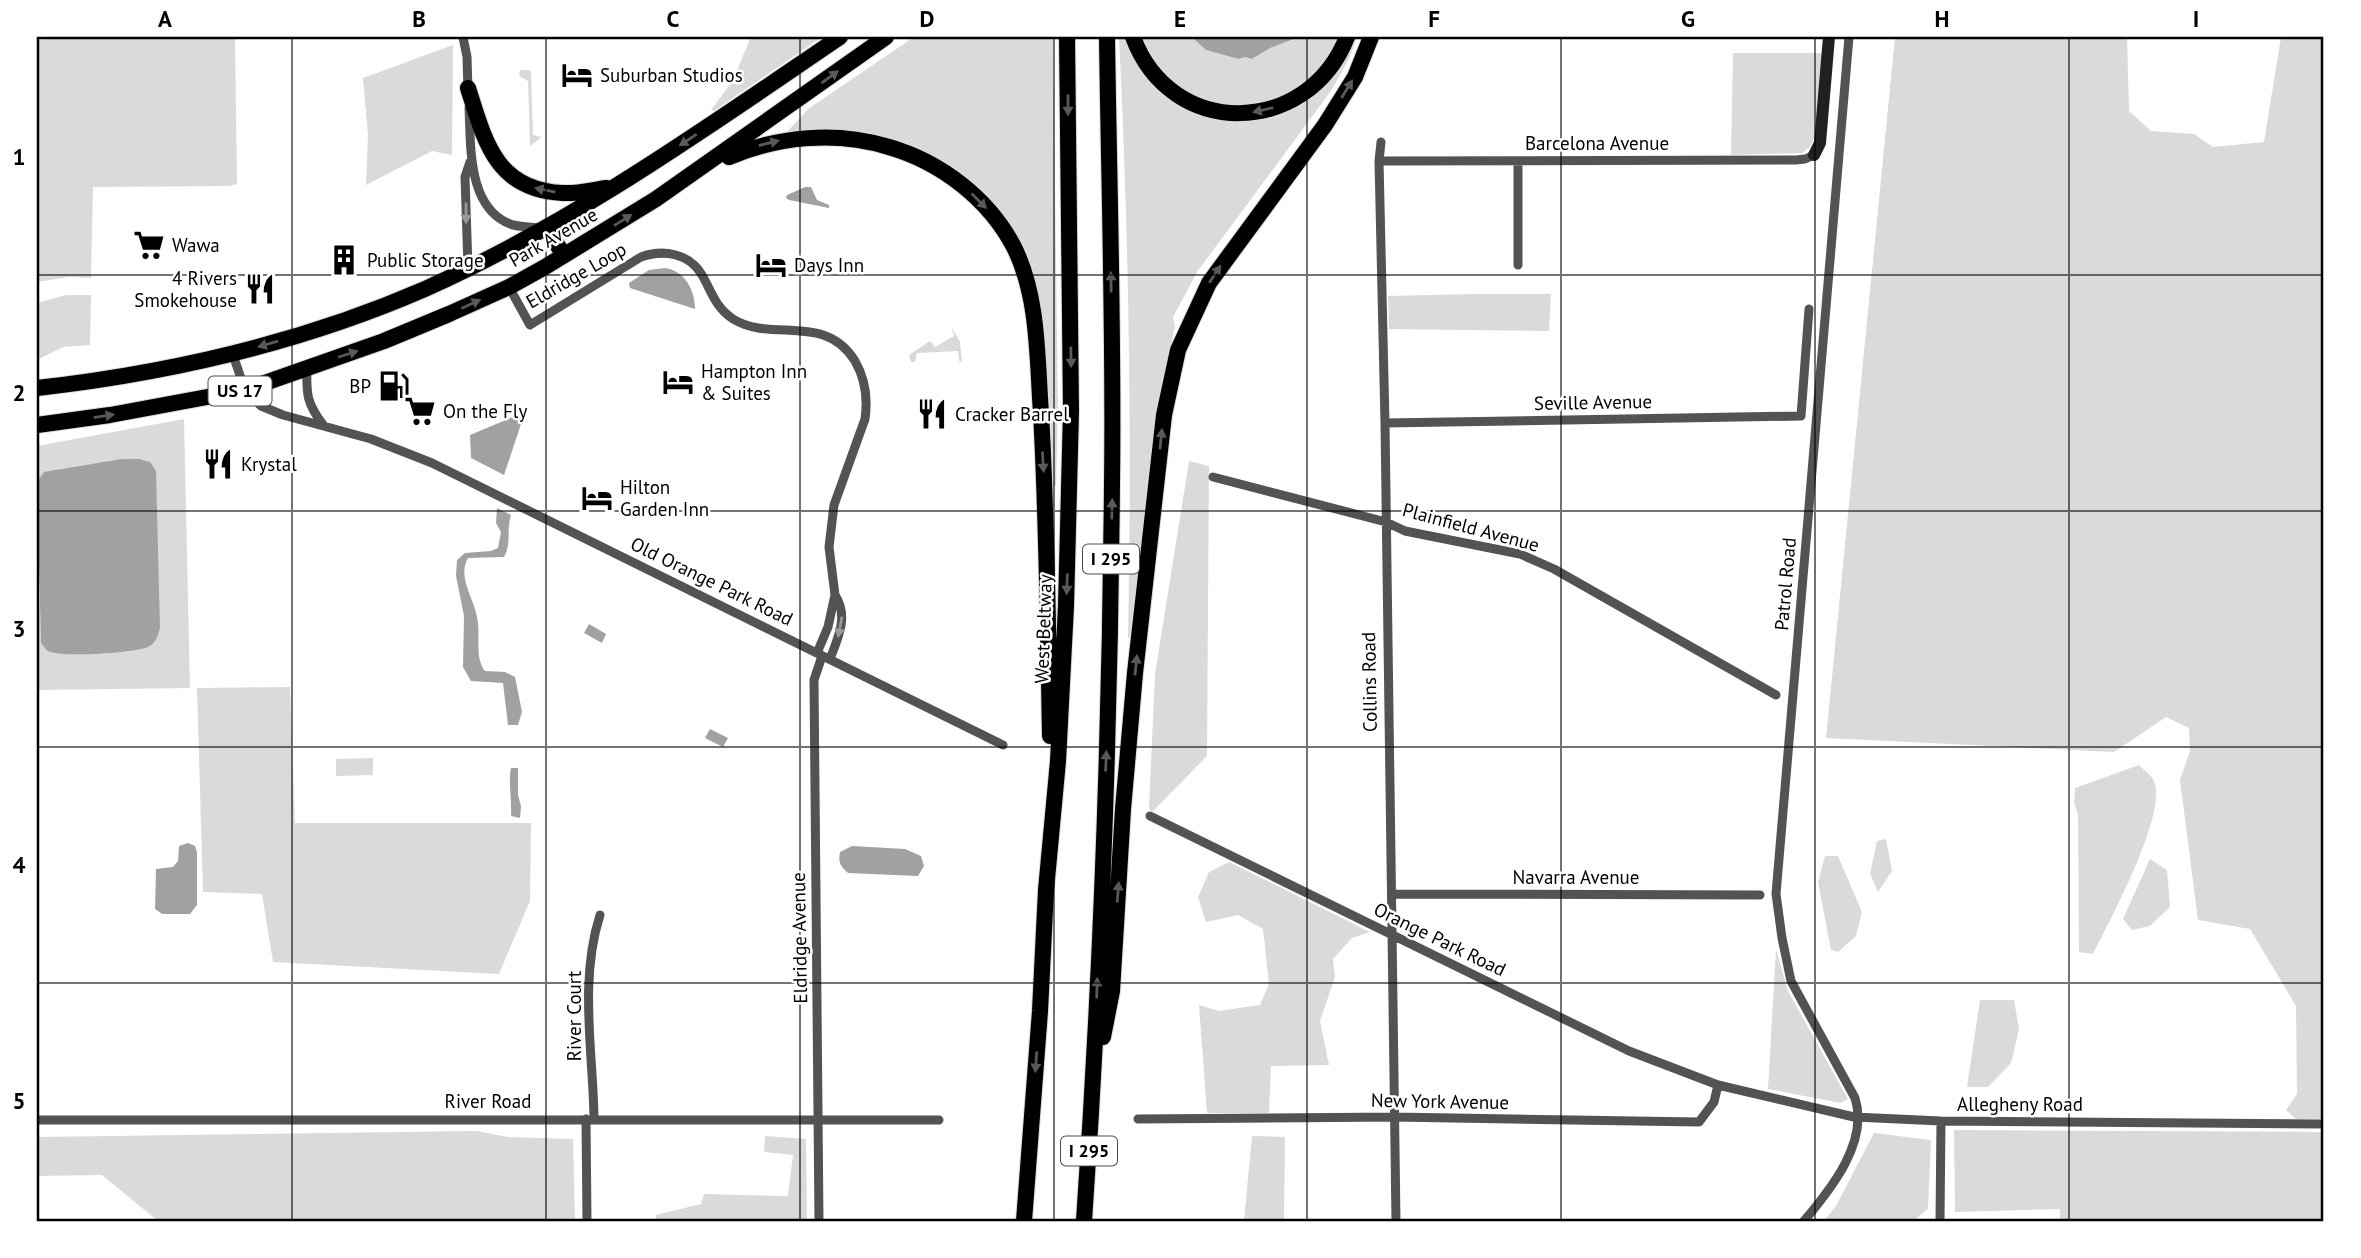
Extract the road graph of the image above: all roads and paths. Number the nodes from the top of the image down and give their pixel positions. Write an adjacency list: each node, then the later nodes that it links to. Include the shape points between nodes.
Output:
1 (463, 37): 13 (street)
2 (815, 37): 12 (highway)
3 (840, 37): 12 (highway, Park Avenue / US 17)
4 (886, 37): 19 (highway, Park Avenue / US 17, one-way to 4)
5 (1067, 37): 40 (highway, West Beltway / I 295, one-way to 40, via 1072,411 1065,632)
6 (1107, 37): 45 (highway, I 295, one-way to 6, via 1112,482)
7 (1133, 37): 8 (highway, one-way to 7, via 1333,65 1308,90 1284,104 1245,114 1206,108 1176,94 1153,74)
8 (1347, 37)
9 (1371, 37): 45 (highway, one-way to 9, via 1112,991 1135,673 1164,415 1178,350 1209,284 1325,125 1355,77)
10 (1829, 37): 15 (street, via 1820,144)
11 (1849, 37): 48 (street, Patrol Road, via 1776,894 1791,981 1851,1089)
12 (793, 69): 20 (highway, Park Avenue / US 17, one-way to 20)
13 (468, 88): 16 (street); 20 (highway, one-way to 13, via 545,191 509,175 484,139)
14 (1381, 142): 18 (street, Collins Road)
15 (1814, 155): 17 (street, Barcelona Avenue, via 1796,160)
16 (471, 160): 21 (street, via 479,190 491,209 514,225); 24 (street, one-way to 24, via 465,177)
17 (1518, 161): 18 (street, Barcelona Avenue); 23 (street)
18 (1379, 162): 31 (street, Collins Road)
19 (705, 166): 22 (highway, Park Avenue / US 17, one-way to 19); 40 (highway, one-way to 40, via 777,141 816,137 875,142 915,156 968,190 994,217 1013,247 1030,291 1040,394)
20 (612, 188): 21 (highway, Park Avenue / US 17)
21 (545, 228): 22 (highway); 24 (highway, Park Avenue / US 17)
22 (564, 255): 25 (highway, Park Avenue / US 17)
23 (1518, 265)
24 (468, 267): 27 (highway, Park Avenue / US 17, one-way to 27, via 379,308)
25 (509, 287): 28 (highway, Park Avenue / US 17, one-way to 25, via 434,321); 36 (street, Eldridge Loop, one-way to 36, via 530,325 640,257 669,253 696,268 713,300 736,321 811,331 847,350 863,378 867,404 830,528 835,595)
26 (1809, 309): 31 (street, Seville Avenue, via 1801,416)
27 (233, 355): 29 (highway, Park Avenue / US 17); 30 (street)
28 (307, 368): 30 (highway, Park Avenue / US 17); 33 (street, via 310,409)
29 (37, 388)
30 (244, 390): 32 (highway, Park Avenue / US 17, one-way to 30); 33 (street, Old Orange Park Road, via 261,406)
31 (1385, 422): 35 (street, Collins Road)
32 (37, 425)
33 (324, 426): 36 (street, Old Orange Park Road, via 432,463)
34 (1213, 477): 35 (street, Plainfield Avenue)
35 (1386, 522): 37 (street, Plainfield Avenue, via 1405,531 1520,554 1554,569); 41 (street, Collins Road)
36 (823, 656): 38 (street, Old Orange Park Road); 50 (street, Eldridge Avenue, via 814,680)
37 (1776, 695)
38 (1003, 745)
39 (1150, 816): 44 (street, Orange Park Road)
40 (1051, 823): 58 (highway, West Beltway / I 295, one-way to 58)
41 (1392, 894): 42 (street, Navarra Avenue); 44 (street, Collins Road)
42 (1759, 895)
43 (600, 915): 49 (street, River Court, via 592,941 588,1020)
44 (1392, 935): 46 (street, Orange Park Road, via 1629,1051); 47 (street, Collins Road)
45 (1094, 1081): 59 (highway, I 295)
46 (1718, 1085): 47 (street, New York Avenue, via 1714,1102 1699,1122); 48 (street, Allegheny Road)
47 (1394, 1117): 51 (street, New York Avenue); 60 (street, Collins Road)
48 (1858, 1117): 54 (street, Allegheny Road); 61 (street, via 1852,1149)
49 (590, 1118): 50 (street, River Road); 52 (street, River Road); 56 (street, River Court)
50 (818, 1119): 53 (street, River Road); 57 (street, Eldridge Avenue)
51 (1138, 1119)
52 (37, 1120)
53 (939, 1120)
54 (1941, 1121): 55 (street, Allegheny Road); 62 (street)
55 (2324, 1124)
56 (587, 1221)
57 (819, 1221)
58 (1024, 1221)
59 (1084, 1221)
60 (1396, 1221)
61 (1804, 1221)
62 (1940, 1221)

